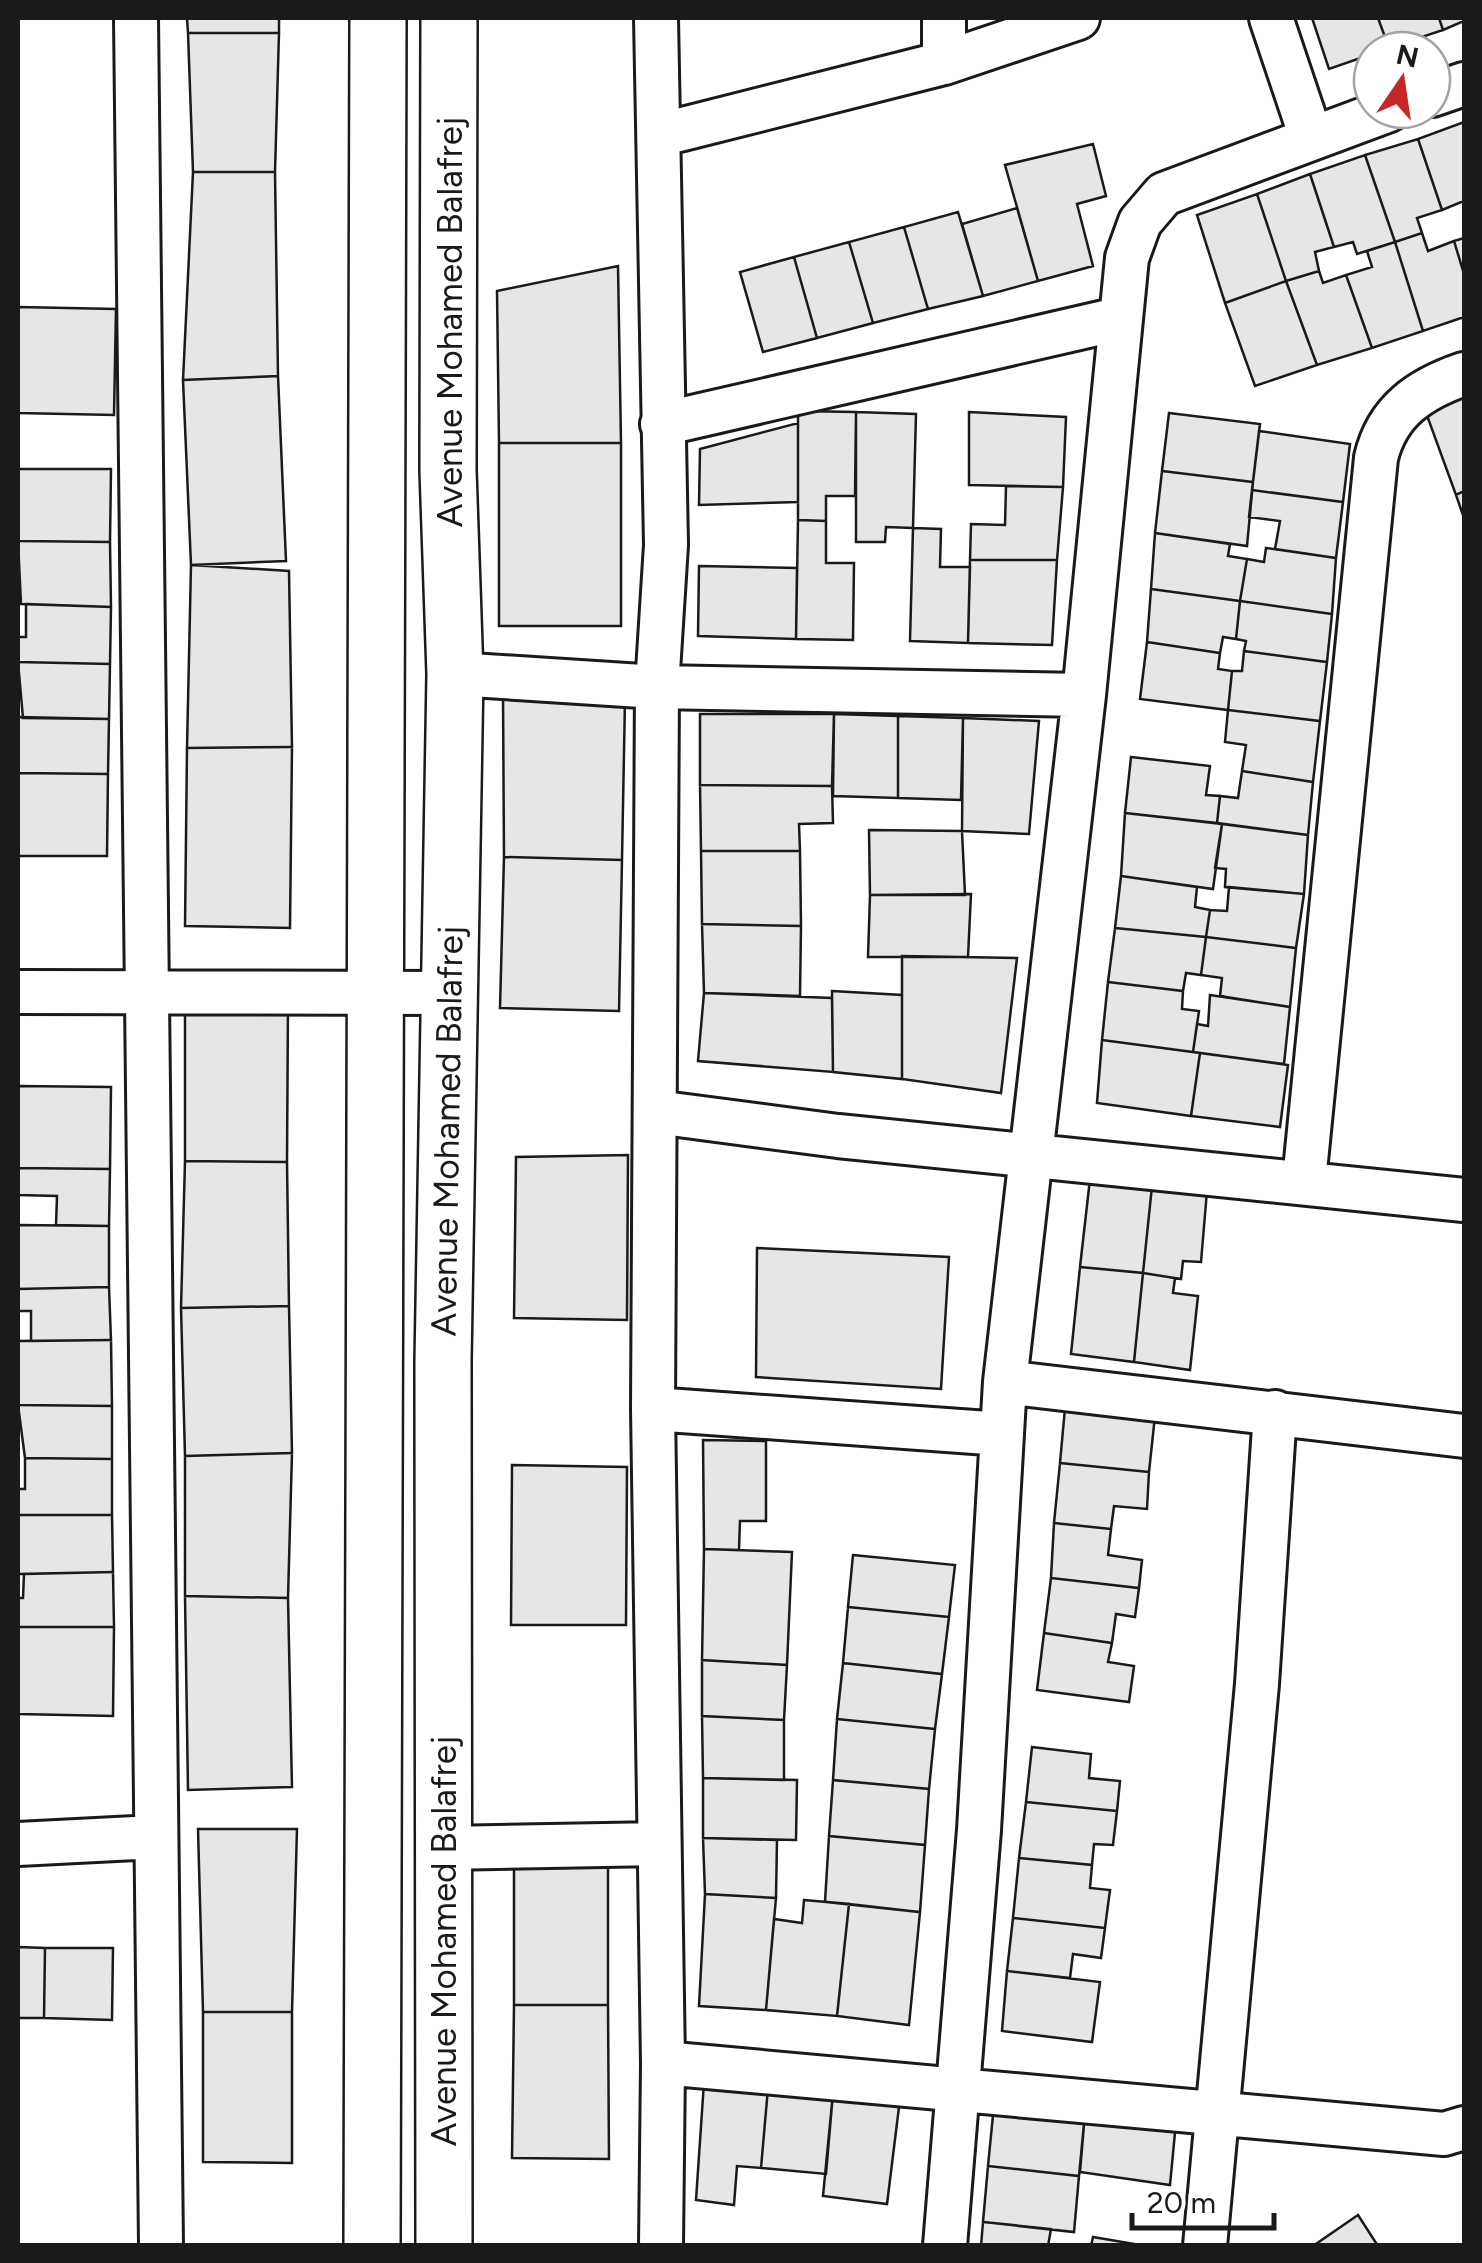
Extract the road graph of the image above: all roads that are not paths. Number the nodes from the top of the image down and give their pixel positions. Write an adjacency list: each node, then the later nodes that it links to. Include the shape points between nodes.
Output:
1 (136, 18): 18 (street)
2 (378, 18): 19 (street, Avenue Mohamed Balafrej)
3 (449, 18): 15 (street, Avenue Mohamed Balafrej, via 448,470)
4 (656, 18): 10 (street)
5 (944, 18): 8 (street)
6 (1078, 18): 8 (street)
7 (1271, 18): 11 (street)
8 (944, 63): 10 (street)
9 (1352, 123): 11 (street)
10 (659, 135): 14 (street)
11 (1312, 138): 12 (street, via 1184,184 1150,206 1132,236)
12 (1118, 319): 14 (street); 17 (street)
13 (1464, 374): 24 (street, via 1420,393 1400,410 1387,424 1376,458)
14 (662, 424): 16 (street, via 666,546)
15 (455, 674): 16 (street); 21 (street, Avenue Mohamed Balafrej)
16 (657, 687): 17 (street); 22 (street)
17 (1084, 696): 23 (street)
18 (148, 991): 19 (street); 20 (street); 31 (street)
19 (376, 991): 21 (street); 40 (street, Avenue Mohamed Balafrej)
20 (18, 992)
21 (450, 993): 34 (street, Avenue Mohamed Balafrej, via 442,1362)
22 (656, 1112): 23 (street); 27 (street)
23 (1029, 1154): 24 (street); 26 (street)
24 (1304, 1181): 25 (street)
25 (1464, 1200)
26 (1005, 1382): 28 (street); 29 (street)
27 (653, 1409): 29 (street); 33 (street)
28 (1276, 1412): 30 (street); 37 (street)
29 (1002, 1434): 36 (street)
30 (1464, 1436)
31 (155, 1837): 32 (street); 39 (street)
32 (18, 1844)
33 (659, 1844): 34 (street); 35 (street)
34 (444, 1848): 41 (street, Avenue Mohamed Balafrej)
35 (663, 2063): 36 (street); 42 (street)
36 (960, 2090): 37 (street); 43 (street)
37 (1217, 2110): 38 (street, via 1444,2134); 44 (street)
38 (1464, 2128)
39 (161, 2246)
40 (372, 2246)
41 (444, 2246)
42 (661, 2246)
43 (946, 2246)
44 (1205, 2246)

